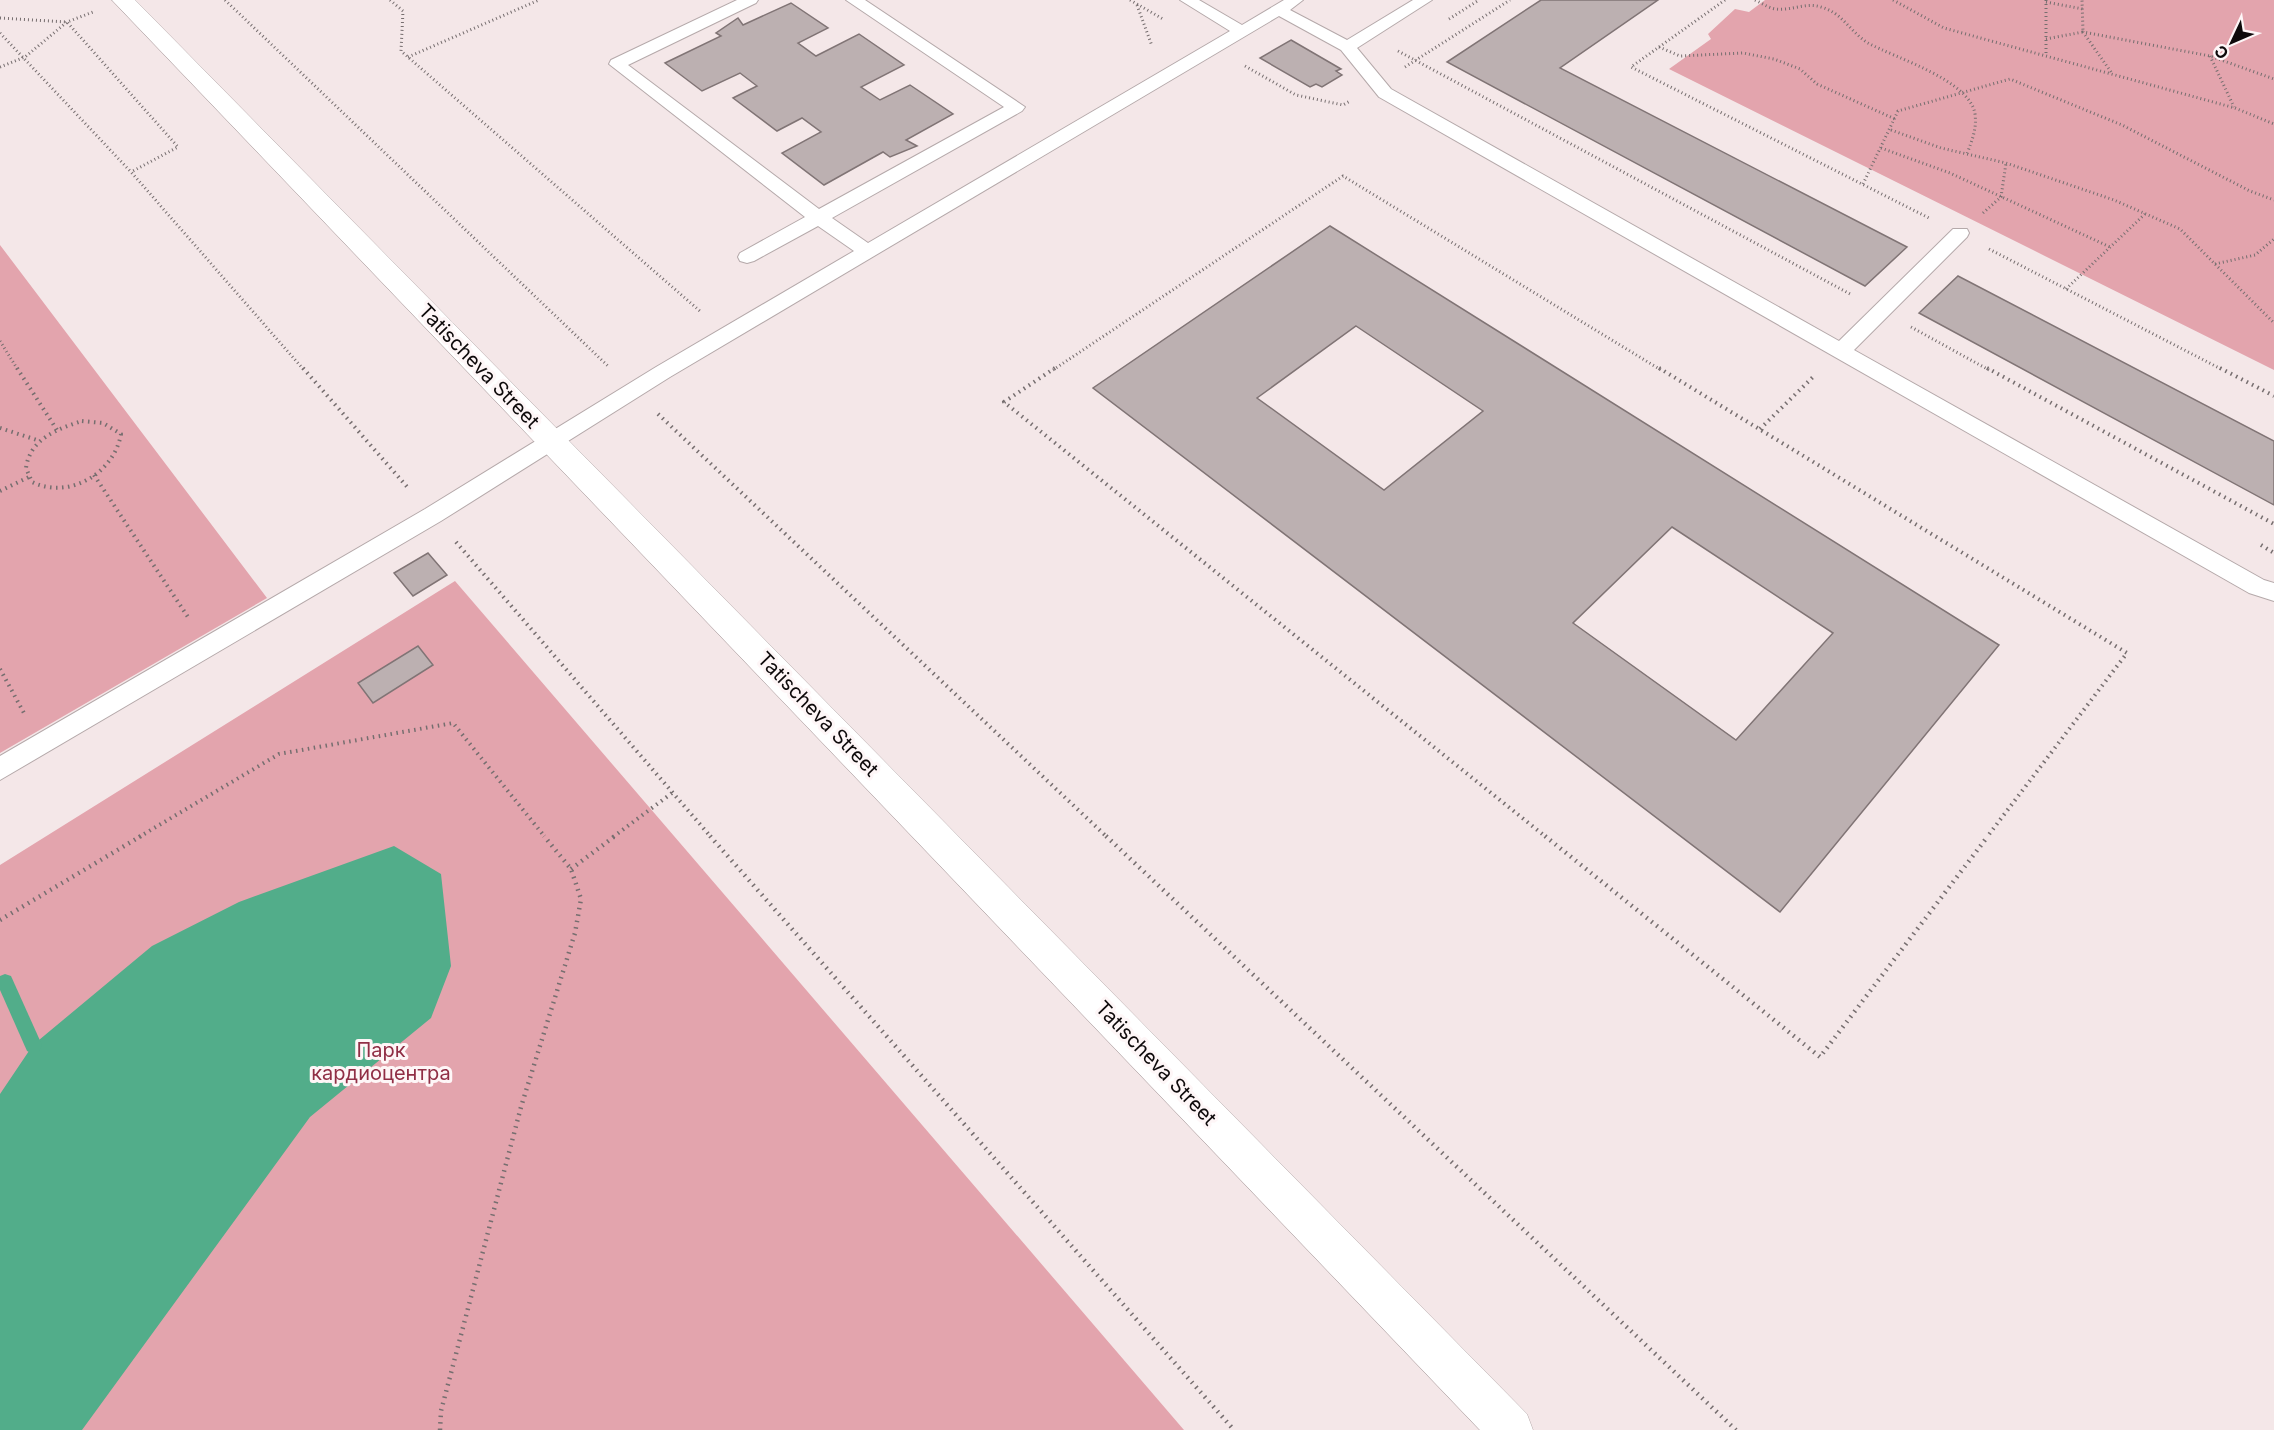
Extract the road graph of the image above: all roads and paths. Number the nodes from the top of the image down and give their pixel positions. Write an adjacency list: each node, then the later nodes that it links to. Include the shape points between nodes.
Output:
1 (123, 0): 19 (path); 66 (street, Tatischeva Street)
2 (225, 0): 61 (path)
3 (390, 0): 31 (path, via 403,12 401,51)
4 (539, 0): 31 (path)
5 (750, 0): 48 (lane, via 617,64)
6 (854, 0): 48 (lane, via 1016,107)
7 (1188, 0): 22 (lane)
8 (1295, 0): 17 (lane)
9 (1424, 0): 23 (lane)
10 (1725, 0): 26 (path)
11 (1755, 0): 35 (path, via 1776,9 1820,6 1846,18 1858,36 1880,50)
12 (1893, 0): 28 (path, via 1944,28)
13 (2082, 0): 16 (path)
14 (2046, 1): 16 (path); 24 (path)
15 (1137, 4): 27 (path)
16 (2083, 9): 20 (path)
17 (1278, 10): 22 (lane); 25 (lane)
18 (0, 18): 19 (path)
19 (67, 22): 30 (path); 43 (path, via 178,147)
20 (2083, 32): 24 (path); 29 (path); 33 (path)
21 (0, 33): 30 (path)
22 (1243, 33): 52 (lane)
23 (1367, 35): 25 (lane); 56 (path)
24 (2046, 39): 28 (path)
25 (1347, 47): 60 (lane, via 1385,93)
26 (1659, 47): 37 (path, via 1680,56 1743,53 1774,59 1800,69 1817,84); 44 (path, via 1631,67)
27 (1155, 53)
28 (2046, 55): 33 (path)
29 (2210, 56): 34 (path); 36 (path)
30 (25, 57): 32 (path); 43 (path)
31 (408, 57): 58 (path)
32 (0, 67)
33 (2112, 73): 36 (path)
34 (2274, 79)
35 (1964, 92): 37 (path, via 1898,111); 41 (path, via 1975,108 1977,123 1976,138); 46 (path, via 2010,79 2122,125)
36 (2235, 108): 38 (path)
37 (1895, 119): 39 (path)
38 (2274, 124)
39 (1891, 130): 40 (path); 41 (path)
40 (1881, 148): 44 (path); 45 (path)
41 (1967, 154): 42 (path)
42 (2006, 163): 45 (path); 47 (path)
43 (131, 172): 71 (path)
44 (1863, 184): 49 (path)
45 (2001, 197): 49 (path); 51 (path)
46 (2274, 200)
47 (2145, 214): 51 (path); 54 (path, via 2180,229)
48 (817, 217): 52 (lane); 53 (lane)
49 (1960, 234): 55 (path); 56 (lane)
50 (2274, 239): 54 (path, via 2250,258)
51 (2110, 247): 55 (path)
52 (867, 252): 58 (lane)
53 (747, 257)
54 (2215, 264): 57 (path)
55 (2066, 289): 62 (path)
56 (1882, 311): 60 (lane); 72 (path)
57 (2274, 323)
58 (727, 334): 61 (lane)
59 (0, 341): 65 (path)
60 (1841, 351): 64 (path); 73 (lane, via 2257,587)
61 (633, 390): 66 (lane); 84 (path)
62 (2274, 396)
63 (0, 428): 67 (path)
64 (1760, 429): 64 (path, via 1343,177 1004,402 1820,1057 2127,653)
65 (57, 430): 67 (path); 68 (path, via 82,421 100,421 113,425 121,434 115,459)
66 (551, 440): 71 (lane); 83 (street, Tatischeva Street)
67 (40, 441): 69 (path, via 26,461)
68 (94, 475): 69 (path, via 65,486 47,487); 74 (path)
69 (28, 477): 70 (path)
70 (0, 491)
71 (433, 515): 77 (lane); 78 (path)
72 (2274, 524)
73 (2274, 591)
74 (194, 627)
75 (0, 669): 76 (path)
76 (28, 720)
77 (0, 769)
78 (672, 794): 79 (path); 82 (path)
79 (571, 869): 80 (path, via 453,723 279,753); 81 (path, via 581,899 575,933 521,1107 441,1411)
80 (0, 920)
81 (440, 1430)
82 (1234, 1430)
83 (1511, 1430)
84 (1736, 1430)

